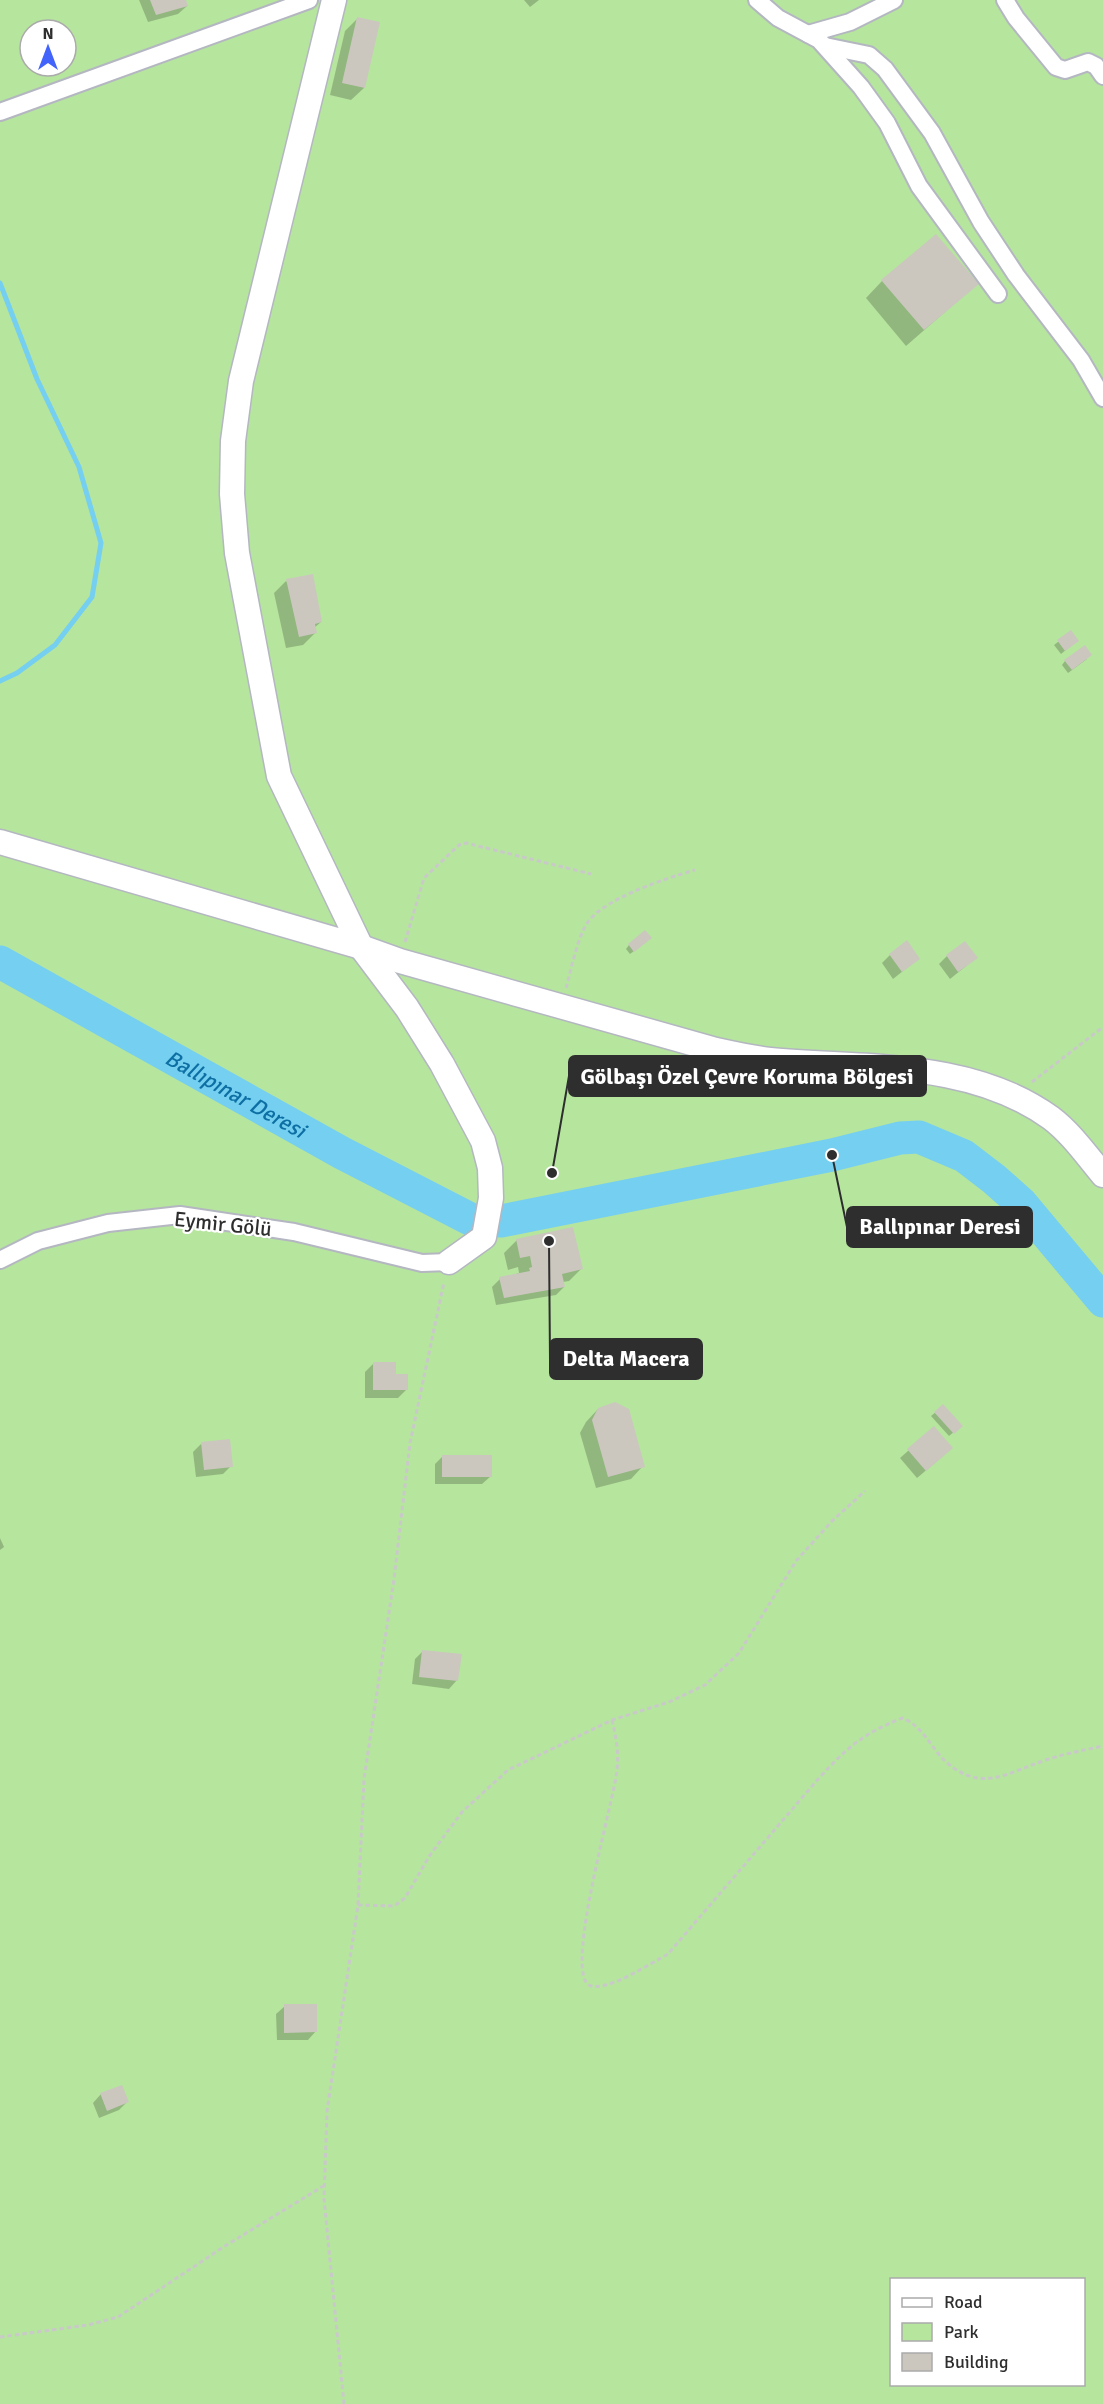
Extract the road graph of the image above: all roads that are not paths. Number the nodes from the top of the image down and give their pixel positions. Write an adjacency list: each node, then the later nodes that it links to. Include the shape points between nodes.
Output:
1 (309, 0): 9 (street)
2 (334, 0): 13 (street, via 241,381 233,441 232,494 247,614 279,776)
3 (757, 0): 6 (street, via 778,18)
4 (894, 0): 6 (street, via 850,22)
5 (1005, 0): 8 (street, via 1056,67 1065,70 1088,62)
6 (808, 34): 7 (street)
7 (825, 46): 10 (street, via 875,105 919,186); 11 (street, via 869,56 885,69 932,133 981,222 1016,275 1081,360)
8 (1103, 76)
9 (0, 112)
10 (998, 294)
11 (1103, 398)
12 (0, 842): 13 (street)
13 (361, 947): 14 (street, via 716,1050 767,1060 934,1072 1014,1096 1052,1119); 16 (street, via 425,1036 483,1141 490,1168 491,1198 486,1231 484,1237)
14 (1103, 1175)
15 (0, 1260): 16 (street, Eymir Gölü, via 38,1241 108,1223 180,1215 294,1232 422,1263)
16 (449, 1262)

